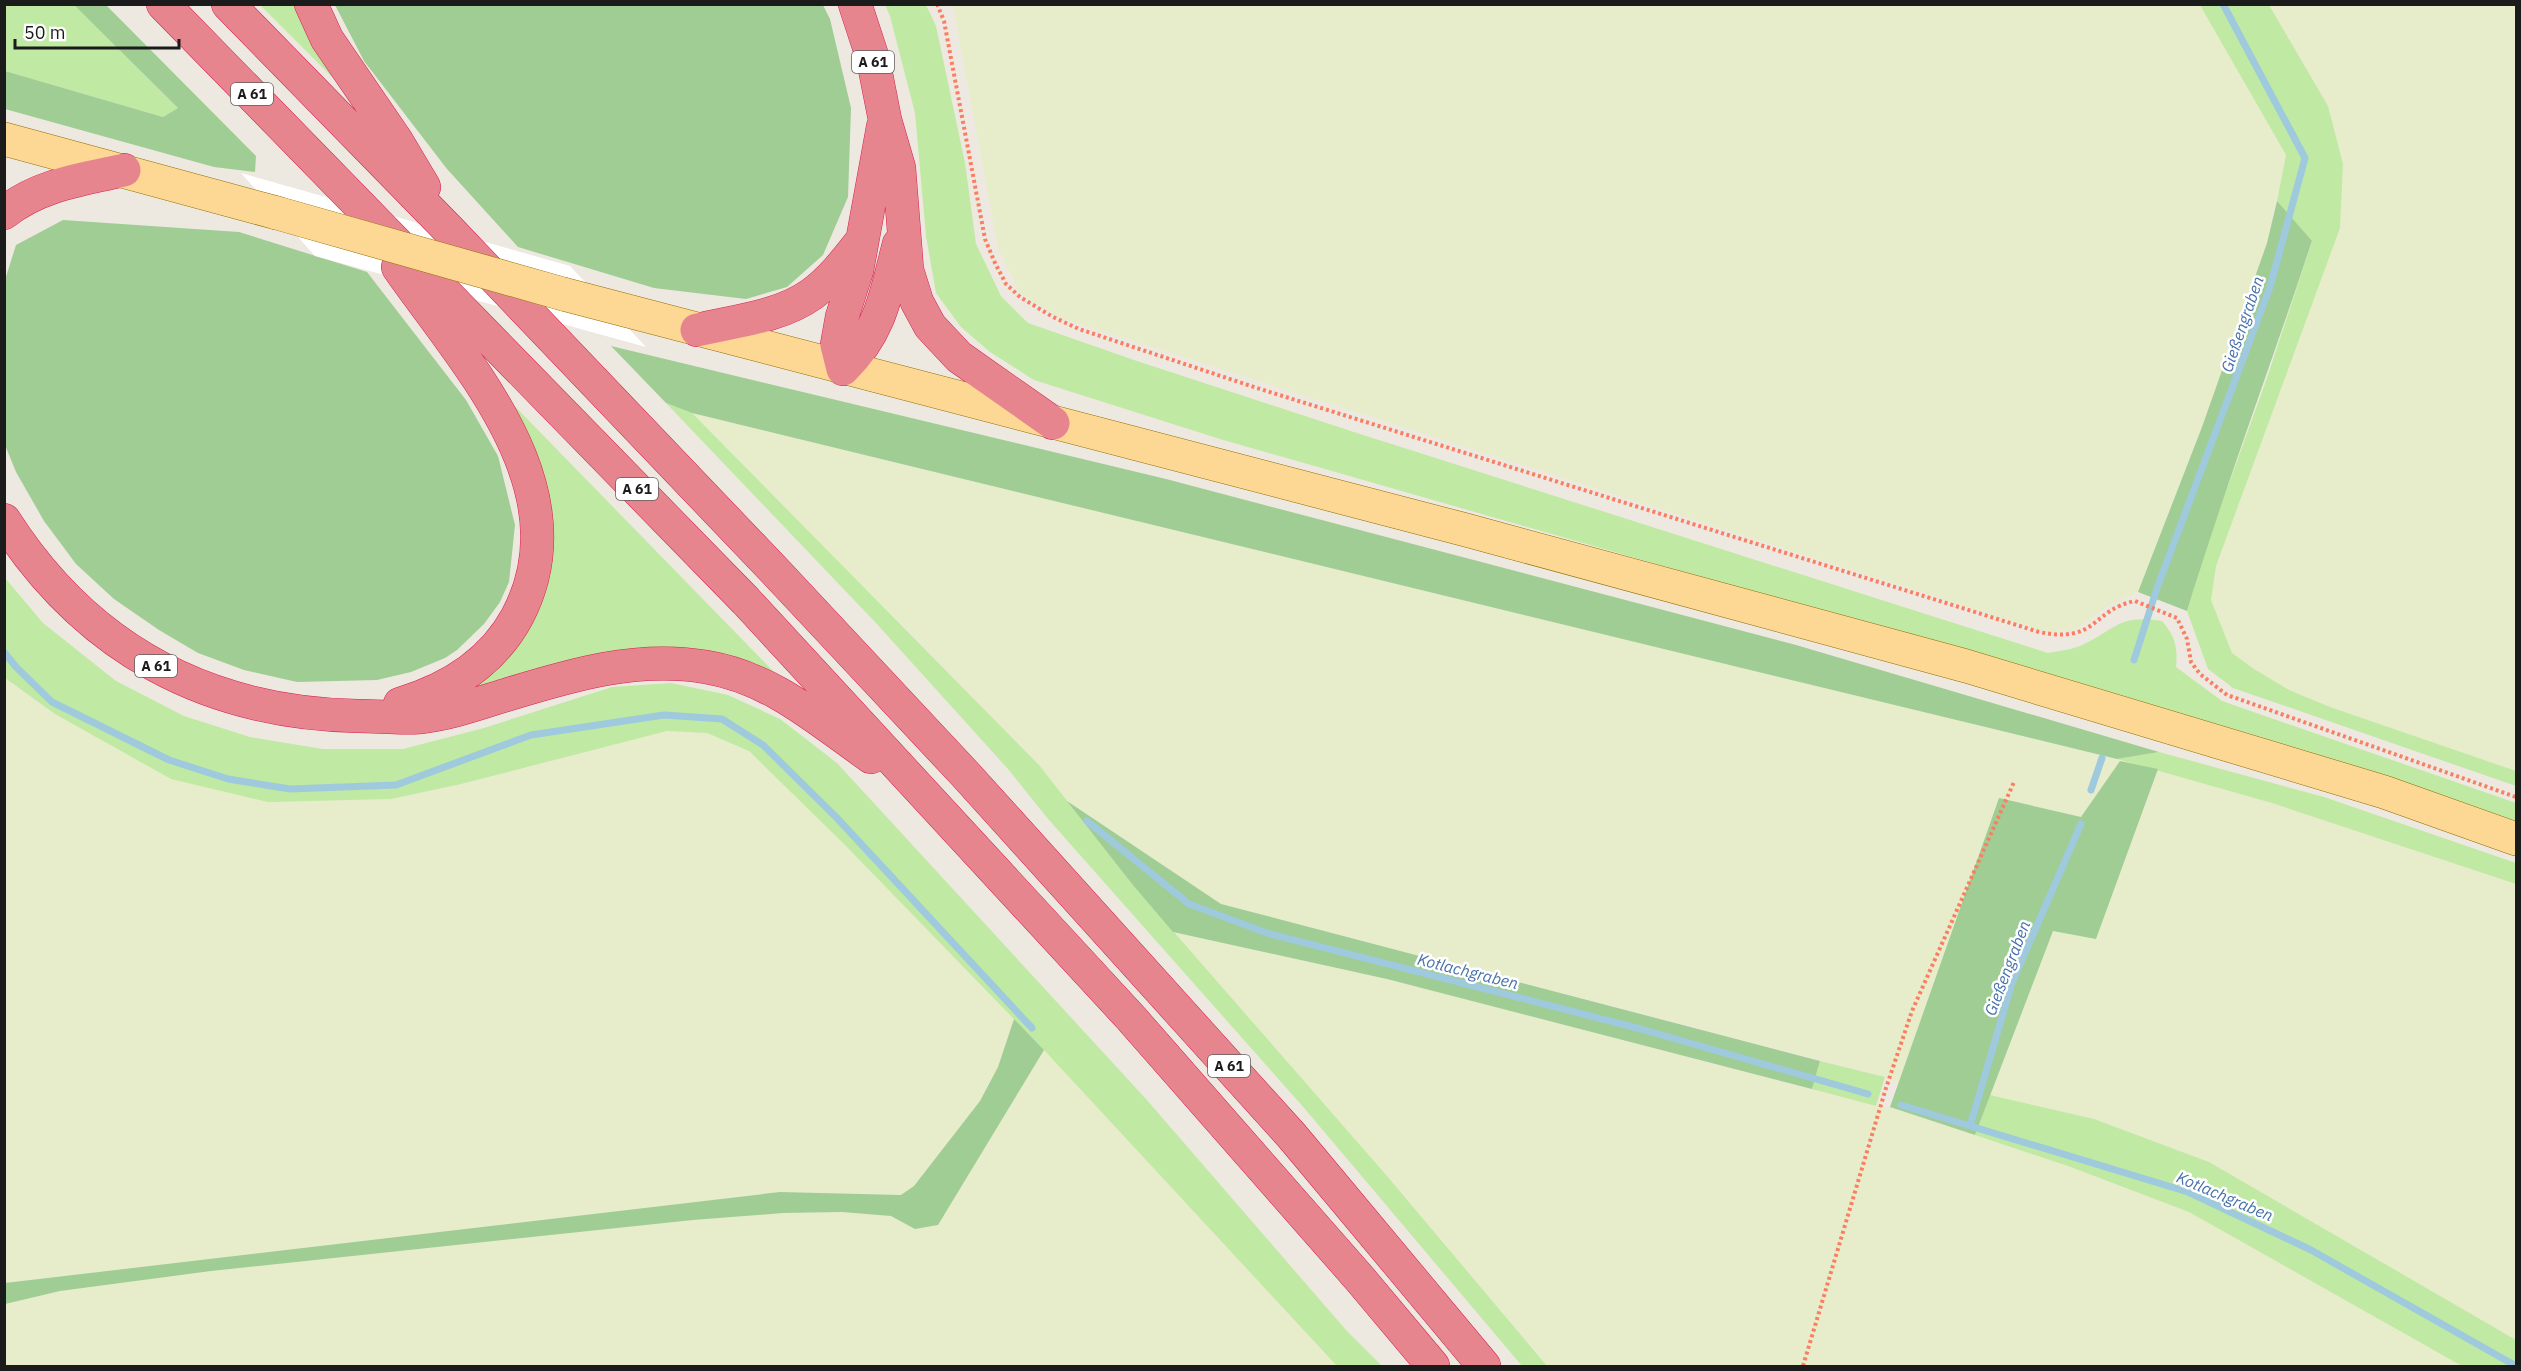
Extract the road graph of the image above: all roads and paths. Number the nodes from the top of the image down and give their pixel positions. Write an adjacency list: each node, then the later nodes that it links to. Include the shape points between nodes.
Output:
1 (163, 4): 9 (highway, A 61)
2 (228, 4): 12 (highway, A 61)
3 (311, 4): 12 (highway, A 61, via 327,39 396,140)
4 (855, 4): 6 (highway, A 61, via 873,59)
5 (937, 4): 20 (path, via 944,21 985,238 1006,284 1053,317 1257,388 2039,632 2055,636 2080,633 2116,608 2135,601 2177,618 2187,639 2191,662 2227,695)
6 (885, 120): 11 (highway, A 61, via 898,168); 13 (highway, A 61)
7 (4, 139): 8 (main road)
8 (124, 170): 10 (highway, via 56,185); 14 (main road, bridge)
9 (340, 184): 18 (highway, A 61, via 501,415 526,470 537,532 528,593 513,624 486,658 433,694); 21 (highway, A 61, via 746,601)
10 (4, 213)
11 (903, 230): 15 (highway, A 61, via 875,328); 16 (highway, A 61, via 907,270 930,326 960,357)
12 (451, 232): 24 (highway, A 61, via 806,604 1129,954 1292,1136)
13 (861, 241): 14 (highway, A 61, via 836,272 792,306); 15 (highway, A 61, via 837,345)
14 (697, 330): 15 (main road)
15 (843, 369): 16 (main road)
16 (1053, 423): 22 (main road, via 1966,666 2384,792)
17 (4, 520): 18 (highway, A 61, via 69,602 148,662 202,688 261,706 296,713)
18 (360, 716): 21 (highway, A 61, via 421,717 612,668 660,663 707,667 736,674 792,700)
19 (2014, 782): 25 (path, via 1912,1011)
20 (2517, 797)
21 (928, 798): 23 (highway, A 61, via 1209,1107)
22 (2517, 839)
23 (1433, 1366)
24 (1484, 1366)
25 (1803, 1366)

